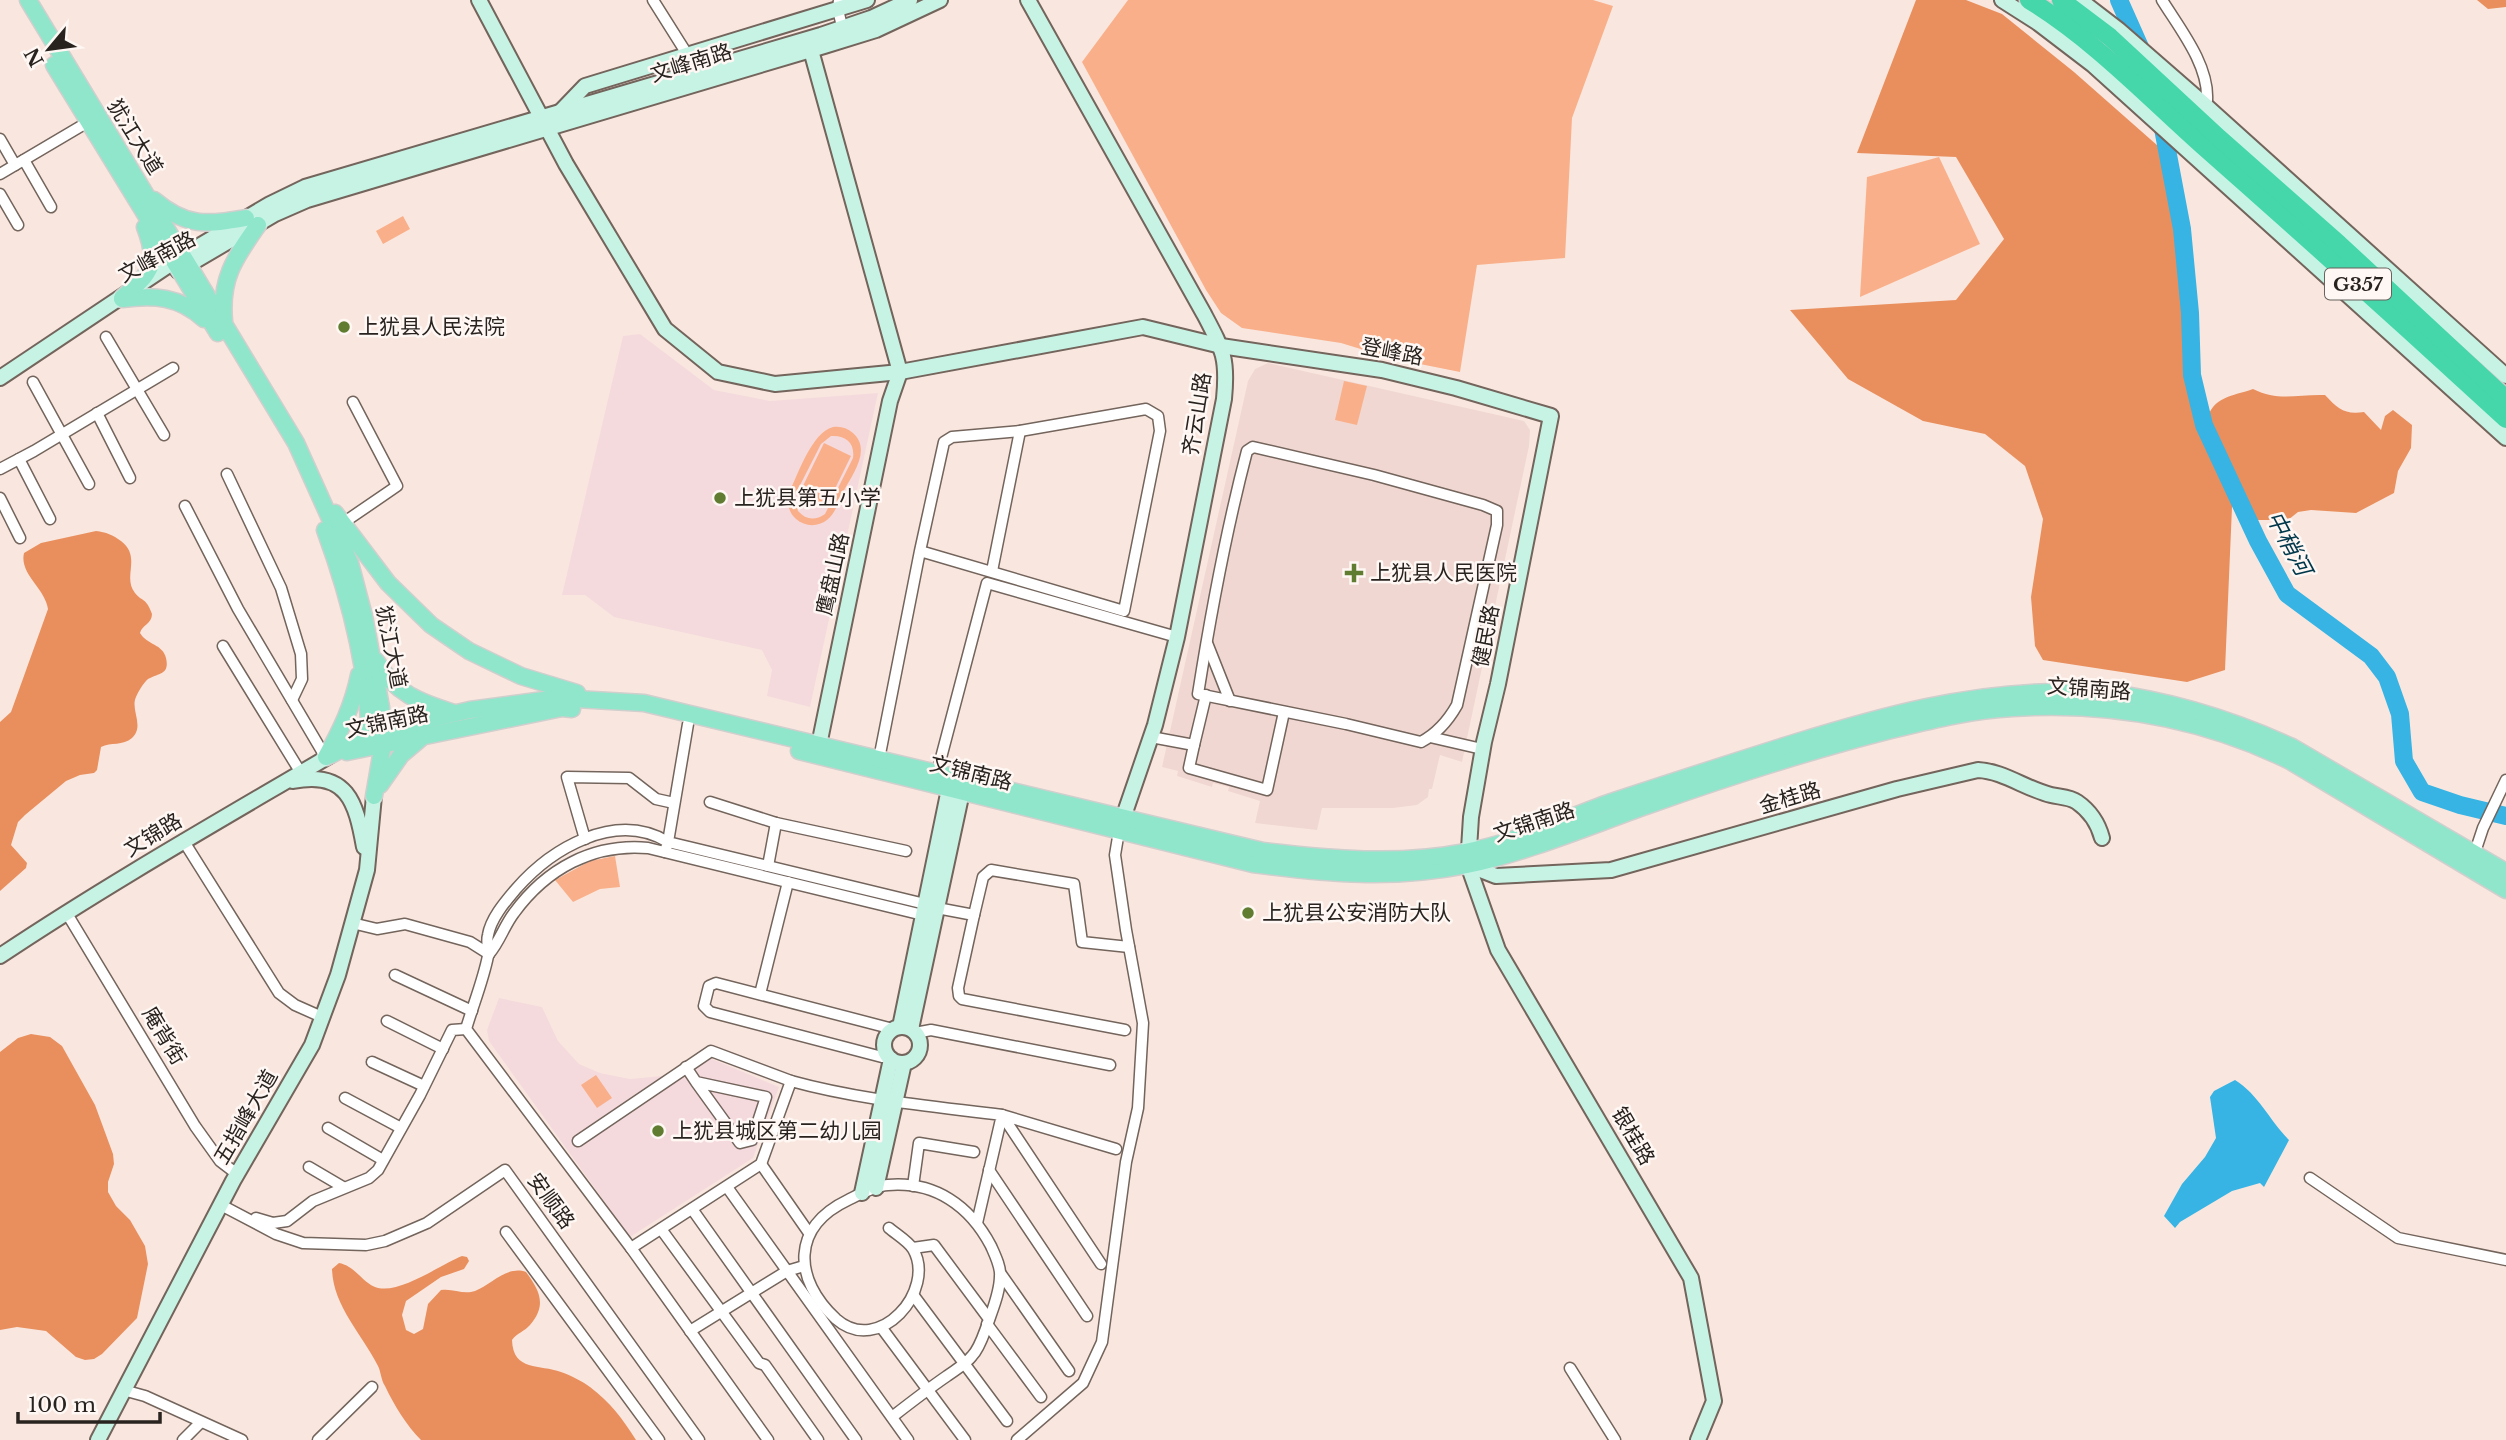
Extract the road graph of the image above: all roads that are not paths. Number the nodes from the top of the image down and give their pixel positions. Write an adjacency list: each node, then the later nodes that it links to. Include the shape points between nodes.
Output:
1 (16, 0): 22 (main road, 犹江大道)
2 (28, 0): 29 (main road, 犹江大道)
3 (479, 0): 23 (street, 登峰路)
4 (653, 0): 18 (street)
5 (867, 0): 14 (street)
6 (910, 0): 15 (street, 文峰南路)
7 (940, 0): 15 (street, 文峰南路, via 876,30)
8 (1028, 0): 37 (street, 齐云山路)
9 (2002, 0): 25 (street, via 2093,65 2127,97)
10 (2029, 0): 25 (highway, G357, via 2055,16)
11 (2061, 0): 16 (highway, G357)
12 (2080, 0): 16 (street)
13 (2162, 0): 20 (street, via 2208,85)
14 (839, 5): 15 (street); 18 (street)
15 (844, 34): 17 (street, 文峰南路)
16 (2115, 34): 20 (street); 25 (highway, G357)
17 (809, 44): 19 (street, 文峰南路); 40 (street)
18 (687, 54): 19 (street); 21 (street, via 585,86)
19 (694, 78): 21 (street, 文峰南路); 23 (street, 文峰南路)
20 (2204, 104): 41 (street)
21 (558, 113): 23 (street, 文峰南路)
22 (88, 122): 26 (street); 29 (main road, 犹江大道)
23 (546, 123): 31 (street, 文峰南路, via 304,187); 40 (street, 登峰路, via 665,329 718,372 775,384)
24 (0, 139): 26 (street)
25 (2211, 152): 44 (highway, G357, via 2339,244); 48 (highway, G357); 52 (street)
26 (20, 162): 27 (street); 30 (street)
27 (0, 174)
28 (0, 194): 32 (street)
29 (139, 194): 31 (main road, via 190,222); 33 (main road, 犹江大道); 34 (main road, via 153,263)
30 (51, 206)
31 (252, 221): 33 (street, 文峰南路); 35 (main road, via 232,263)
32 (18, 225)
33 (182, 263): 34 (street, 文峰南路); 35 (main road, 犹江大道)
34 (121, 300): 35 (main road, via 163,298); 39 (street, 文峰南路)
35 (219, 325): 58 (main road, 犹江大道, via 296,443); 69 (main road, 犹江大道, via 314,500)
36 (106, 337): 43 (street)
37 (1221, 346): 40 (street, 登峰路, via 1143,327); 47 (street, 登峰路, via 1382,370); 66 (street, 齐云山路, via 1227,370 1224,400)
38 (173, 368): 43 (street)
39 (2, 372)
40 (900, 372): 81 (street, 鹰盘山路, via 890,401)
41 (2506, 376)
42 (33, 382): 50 (street)
43 (138, 389): 46 (street); 51 (street)
44 (2506, 399)
45 (353, 402): 62 (street, via 397,486)
46 (97, 413): 50 (street); 56 (street)
47 (1551, 416): 83 (street, 健民路)
48 (2506, 419)
49 (1020, 431): 64 (street, via 947,439); 65 (street); 65 (street, via 1146,409 1158,416 1160,430 1124,611)
50 (63, 434): 53 (street); 57 (street)
51 (164, 435)
52 (2506, 438)
53 (19, 459): 54 (street); 61 (street)
54 (0, 469)
55 (227, 474): 71 (street, via 281,588 301,654 302,679)
56 (130, 478)
57 (89, 484)
58 (322, 496): 62 (main road); 69 (main road, 犹江大道, via 350,563 364,616)
59 (0, 498): 63 (street)
60 (185, 506): 71 (street)
61 (50, 519)
62 (343, 523): 72 (main road, via 388,583 431,625 469,651 521,676)
63 (20, 538)
64 (920, 551): 65 (street); 85 (street)
65 (992, 570)
66 (1177, 637): 78 (street, 齐云山路); 87 (street, via 987,583)
67 (1207, 641): 70 (street, via 1198,694); 73 (street); 79 (street, via 1249,448 1491,507 1497,511 1497,525 1457,705)
68 (223, 646): 86 (street)
69 (366, 659): 75 (main road, via 405,694); 80 (main road, 犹江大道); 84 (main road)
70 (1206, 695): 73 (street); 82 (street)
71 (292, 700): 84 (street)
72 (603, 701): 75 (main road, 文锦南路, via 559,698); 81 (main road, 文锦南路, via 644,703)
73 (1230, 701): 74 (street)
74 (1284, 712): 79 (street, via 1421,742); 82 (street, via 1267,790 1189,768)
75 (456, 714): 80 (main road, 文锦南路)
76 (688, 724): 77 (main road, 文锦南路, via 642,712 562,708); 90 (main road, 文锦南路); 93 (street)
77 (425, 735): 80 (main road, 文锦南路); 91 (main road, via 395,762)
78 (1151, 737): 82 (street); 95 (street, 齐云山路)
79 (1430, 737): 83 (street)
80 (377, 738): 84 (main road, 文锦南路); 91 (main road, 犹江大道)
81 (819, 745): 85 (main road, 文锦南路)
82 (1194, 745)
83 (1482, 749): 105 (street, 健民路)
84 (328, 757): 86 (street, 文锦路)
85 (878, 759): 87 (main road, 文锦南路)
86 (301, 773): 89 (street, 文锦路)
87 (937, 773): 95 (main road, 文锦南路)
88 (2504, 782): 103 (street)
89 (281, 784): 99 (street, 文锦路); 106 (street, via 309,778 341,787 359,816)
90 (955, 790): 95 (main road, 文锦南路); 111 (street)
91 (374, 796): 106 (street, 五指峰大道)
92 (710, 802): 94 (street)
93 (674, 803): 98 (street, via 656,799 629,778 567,777); 101 (street)
94 (776, 823): 102 (street); 107 (street)
95 (1121, 824): 105 (main road, 文锦南路, via 1331,859); 117 (street, via 1115,855)
96 (620, 832): 98 (street); 100 (street); 101 (street, via 652,832)
97 (2102, 838): 105 (street, 金桂路, via 2099,826 2074,800 1978,770 1611,870 1496,876)
98 (582, 840): 104 (street); 113 (street, via 536,868)
99 (183, 841): 112 (street, 文锦路); 123 (street, via 279,993)
100 (621, 847): 101 (street); 104 (street)
101 (666, 847): 107 (street); 109 (street)
102 (906, 851)
103 (2475, 852): 105 (main road, 文锦南路, via 2257,731 2206,714 2102,692 2005,693 1905,710 1607,804); 108 (main road, 文锦南路)
104 (586, 855): 115 (street, via 538,885)
105 (1467, 859): 110 (main road, 文锦南路, via 1522,850 1837,744 1963,714 2047,706 2148,715 2253,743); 199 (street, 银桂路, via 1498,950 1691,1278 1714,1401)
106 (368, 863): 116 (street, 五指峰大道)
107 (768, 866): 111 (street)
108 (2506, 872)
109 (788, 882): 111 (street); 121 (street)
110 (2506, 890)
111 (929, 910): 114 (street); 126 (street)
112 (66, 912): 119 (street, 文锦路); 148 (street, 庵背街, via 195,1126 220,1161)
113 (498, 913): 115 (street); 118 (street, via 487,936)
114 (974, 915): 117 (street, via 983,877 991,870 1074,884 1082,942); 127 (street, via 958,988 962,999)
115 (509, 920): 118 (street)
116 (352, 923): 118 (street, via 377,929 405,924 470,942); 123 (street, 五指峰大道)
117 (1129, 947): 186 (street, via 1143,1023 1138,1108 1126,1161 1102,1342 1083,1383)
118 (489, 954): 122 (street)
119 (0, 956)
120 (395, 975): 122 (street)
121 (760, 994): 126 (street); 129 (street, via 716,983 709,986 704,1006 710,1012)
122 (472, 1011): 125 (street)
123 (323, 1017): 148 (street, 五指峰大道, via 312,1045)
124 (387, 1021): 128 (street)
125 (466, 1029): 128 (street, via 452,1030); 162 (street)
126 (905, 1030): 129 (street, via 884,1043); 129 (street, via 919,1050 912,1059); 131 (street, via 931,1030)
127 (1125, 1030)
128 (443, 1049): 135 (street)
129 (894, 1059): 137 (street)
130 (372, 1062): 135 (street)
131 (1110, 1065)
132 (686, 1068): 133 (street, via 711,1051); 134 (street); 141 (street)
133 (791, 1081): 137 (street); 145 (street)
134 (696, 1082): 134 (street, via 740,1143 752,1140 765,1097)
135 (424, 1086): 140 (street)
136 (345, 1098): 140 (street)
137 (888, 1101): 138 (street); 153 (street)
138 (1002, 1115): 142 (street); 147 (street); 165 (street)
139 (328, 1128): 144 (street)
140 (401, 1128): 144 (street)
141 (578, 1141)
142 (1116, 1149)
143 (974, 1152): 151 (street, via 919,1143)
144 (383, 1160): 152 (street, via 369,1178)
145 (761, 1164): 150 (street); 161 (street)
146 (309, 1167): 152 (street)
147 (989, 1170): 157 (street); 172 (street)
148 (237, 1174): 154 (street, 五指峰大道)
149 (2310, 1178): 164 (street, via 2398,1238)
150 (727, 1186): 155 (street); 167 (street)
151 (913, 1186): 153 (street, via 888,1185); 157 (street, via 958,1204)
152 (343, 1187): 156 (street, via 313,1201 287,1221 273,1223)
153 (869, 1191): 161 (street, via 839,1204)
154 (221, 1205): 156 (street, 安顺路); 180 (street, 五指峰大道)
155 (692, 1209): 159 (street); 169 (street)
156 (235, 1212): 192 (street, 安顺路, via 303,1243 366,1245 427,1223 505,1170)
157 (976, 1223): 168 (street, via 994,1252)
158 (889, 1227): 163 (street)
159 (661, 1229): 162 (street); 171 (street)
160 (506, 1232): 191 (street)
161 (809, 1233): 166 (street)
162 (631, 1248): 175 (street)
163 (913, 1248): 170 (street, via 920,1273); 173 (street, via 934,1245)
164 (2506, 1260)
165 (1101, 1264)
166 (804, 1266): 167 (street); 174 (street, via 815,1291 838,1320 856,1332)
167 (788, 1271): 169 (street); 183 (street)
168 (1000, 1274): 173 (street); 178 (street)
169 (752, 1293): 171 (street); 195 (street)
170 (914, 1296): 174 (street); 176 (street)
171 (722, 1311): 175 (street); 194 (street)
172 (1087, 1316)
173 (988, 1321): 176 (street, via 973,1356); 182 (street)
174 (881, 1327): 181 (street)
175 (690, 1331): 193 (street)
176 (965, 1362): 181 (street); 184 (street)
177 (1570, 1368): 198 (street)
178 (1069, 1371)
179 (372, 1387): 190 (street)
180 (122, 1390): 185 (street); 187 (street, 五指峰大道)
181 (928, 1390): 183 (street); 197 (street)
182 (1041, 1397)
183 (891, 1417): 196 (street)
184 (1007, 1421)
185 (201, 1422): 188 (street); 189 (street)
186 (1017, 1438)
187 (98, 1440)
188 (183, 1440)
189 (242, 1440)
190 (318, 1440)
191 (659, 1440)
192 (699, 1440)
193 (768, 1440)
194 (818, 1440)
195 (856, 1440)
196 (908, 1440)
197 (965, 1440)
198 (1615, 1440)
199 (1698, 1440)

